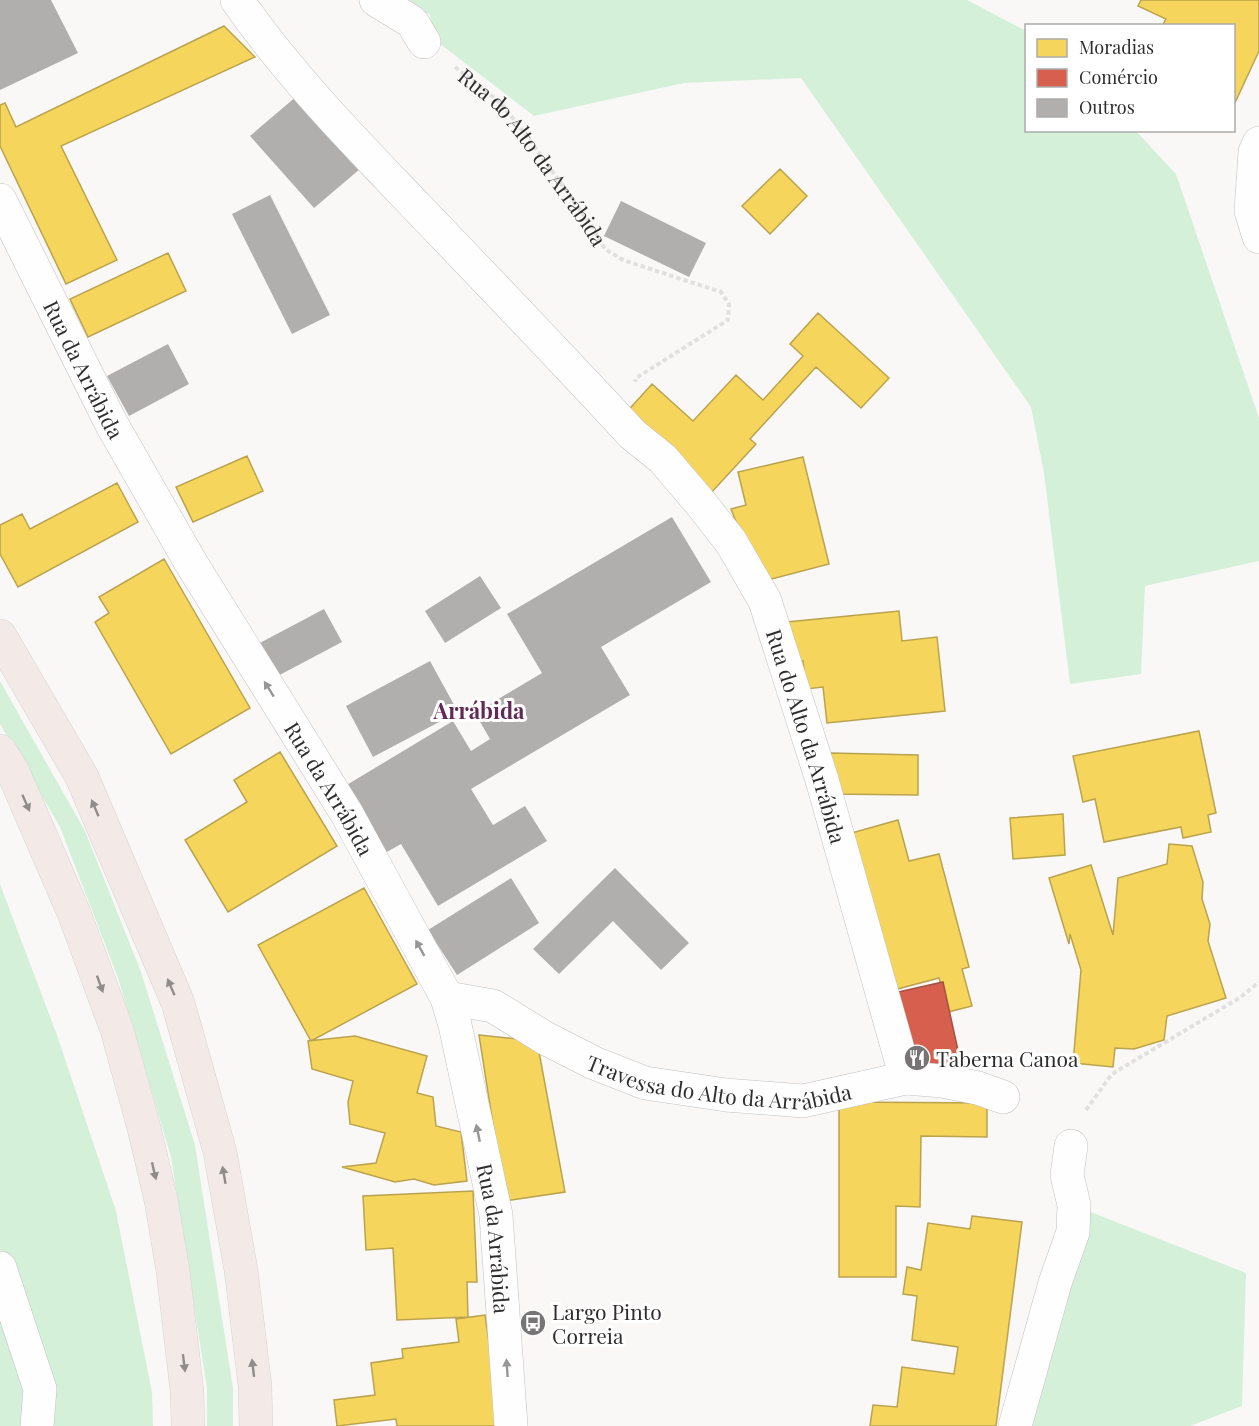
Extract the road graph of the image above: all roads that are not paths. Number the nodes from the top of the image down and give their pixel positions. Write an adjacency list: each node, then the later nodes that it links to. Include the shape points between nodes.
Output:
1 (237, 0): 10 (street, Rua do Alto da Arrábida, via 294,75 632,434 663,459 731,542 765,601 822,780)
2 (376, 0): 3 (street, via 412,22)
3 (424, 42)
4 (1259, 143): 6 (street, via 1251,211)
5 (0, 200): 9 (street, Rua da Arrábida, one-way to 5, via 347,814 190,563 123,443)
6 (1259, 237)
7 (0, 636): 16 (highway, one-way to 7, via 241,1270 220,1152 178,1004 82,777)
8 (0, 751): 15 (highway, one-way to 15, via 13,772 74,913 117,1030 161,1200 173,1272)
9 (447, 998): 10 (street, Travessa do Alto da Arrábida, via 492,1006 594,1063 645,1083 803,1101); 17 (street, Rua da Arrábida, one-way to 9, via 496,1215)
10 (906, 1078): 11 (street, Travessa do Alto da Arrábida, via 978,1088)
11 (1003, 1097)
12 (1071, 1146): 18 (street, via 1067,1175 1074,1205 1073,1232)
13 (0, 1268): 14 (street, via 40,1389)
14 (38, 1426)
15 (188, 1426)
16 (256, 1426)
17 (511, 1426)
18 (1015, 1426)

